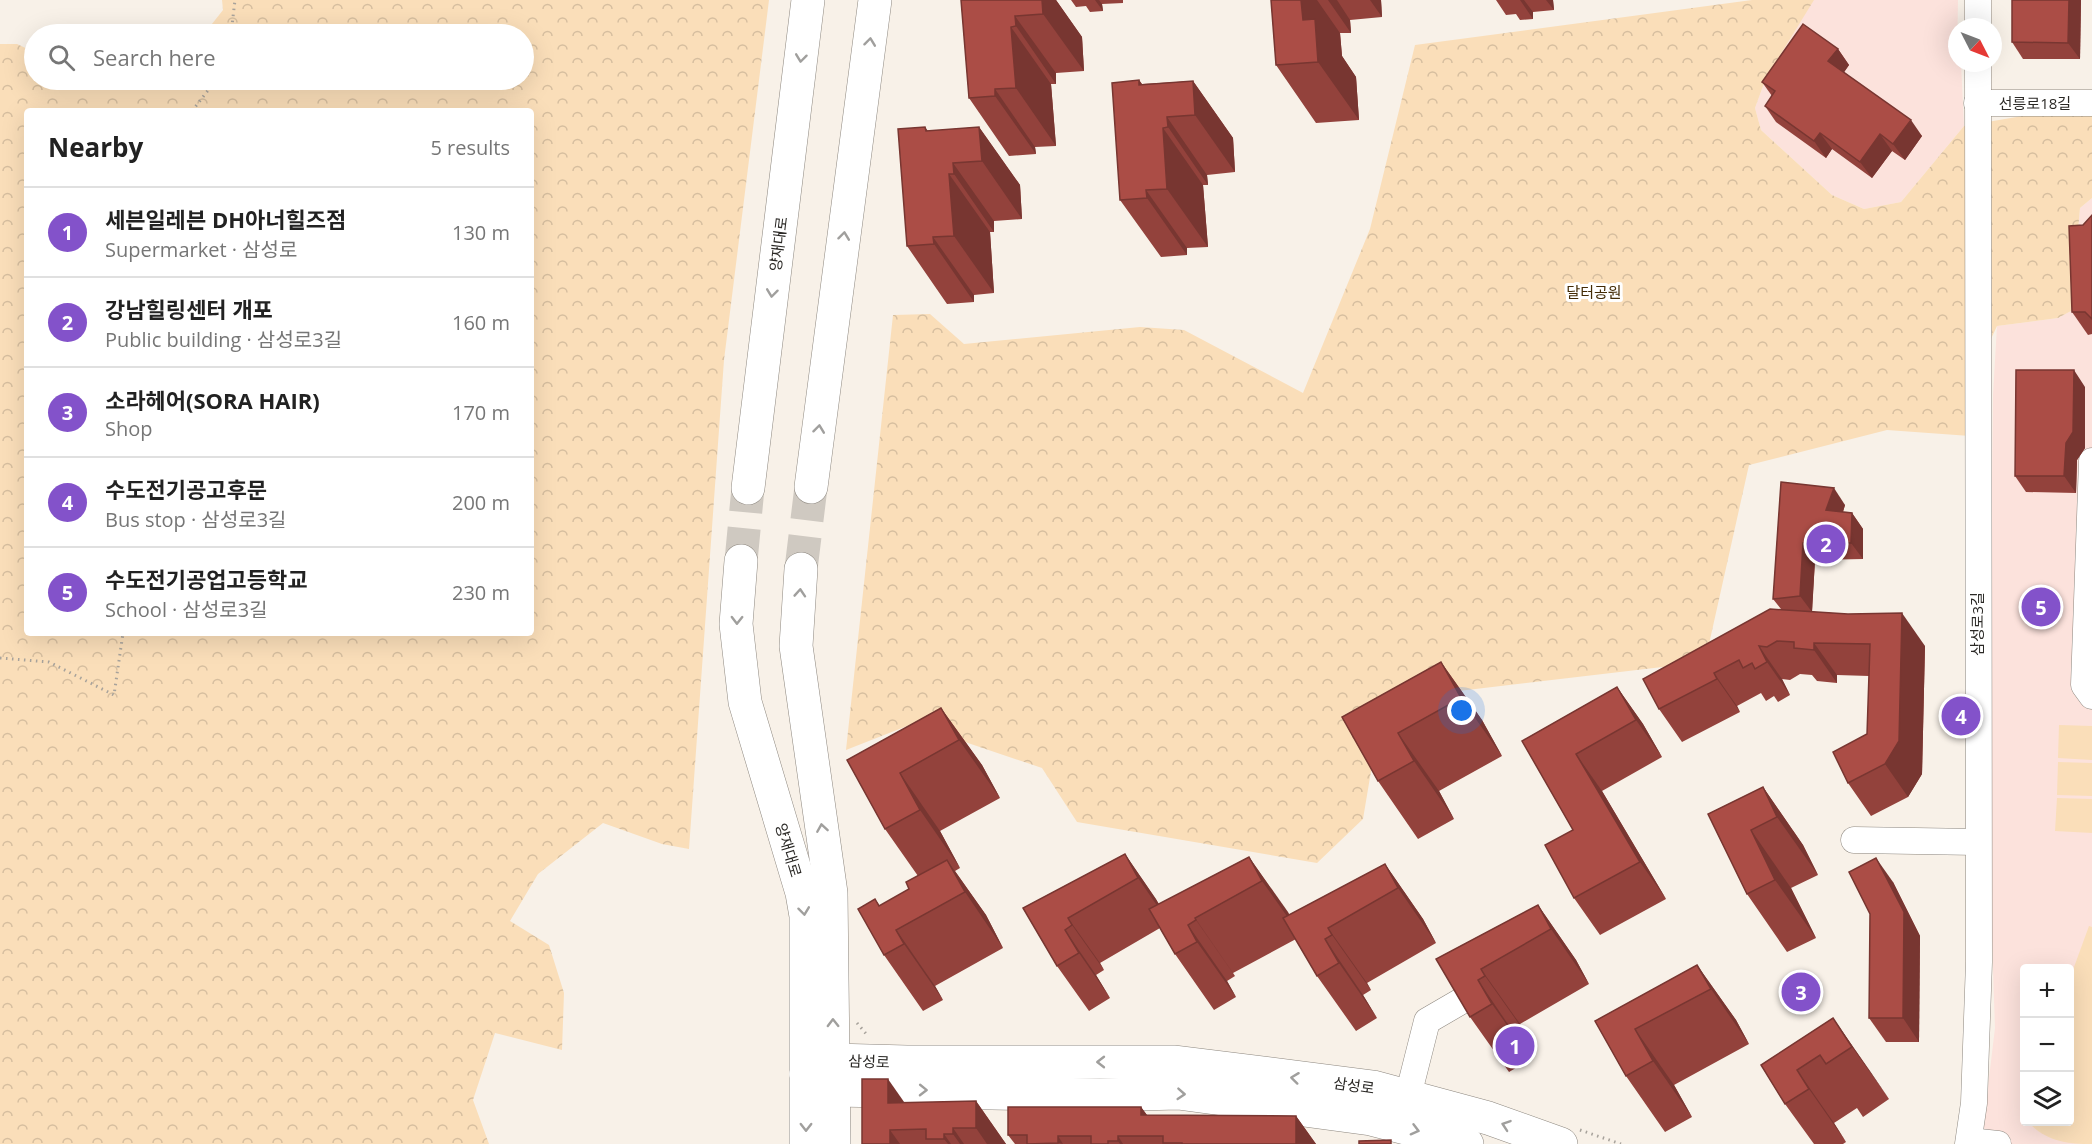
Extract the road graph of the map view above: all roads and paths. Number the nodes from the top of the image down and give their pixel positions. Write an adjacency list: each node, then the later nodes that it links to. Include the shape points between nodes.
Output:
1 (236, 0): 6 (path)
2 (808, 0): 14 (main road, 양재대로, one-way to 14)
3 (875, 0): 13 (main road, one-way to 3)
4 (1978, 0): 5 (street)
5 (1978, 18)
6 (232, 24)
7 (1978, 72): 10 (street, 삼성로3길)
8 (208, 90): 11 (path)
9 (2092, 103): 10 (street, 선릉로18길)
10 (1977, 104): 21 (street, 삼성로3길)
11 (194, 108)
12 (2092, 461): 19 (street, via 2084,685)
13 (811, 487)
14 (748, 488)
15 (741, 561): 23 (main road, 양재대로, one-way to 23, via 736,624 745,702 802,893)
16 (801, 569): 23 (main road, 양재대로, one-way to 16, via 831,893 796,646)
17 (123, 636): 18 (path, via 114,695 49,662)
18 (0, 658)
19 (2092, 696)
20 (1854, 840): 21 (street)
21 (1977, 842): 26 (street, 삼성로3길, via 1977,1028)
22 (1502, 978): 24 (street, via 1427,1021)
23 (824, 1075): 24 (main road, 삼성로, one-way to 23, via 1373,1087 1174,1062 907,1062); 25 (main road, 삼성로, one-way to 25, via 1100,1095 1179,1093); 27 (main road, 양재대로, one-way to 27); 28 (main road, 양재대로)
24 (1408, 1096): 30 (main road, 삼성로, one-way to 24)
25 (1380, 1133): 29 (main road, 삼성로, one-way to 29)
26 (1968, 1142): 31 (street)
27 (806, 1144)
28 (834, 1144)
29 (1467, 1144)
30 (1561, 1144)
31 (1998, 1144)

